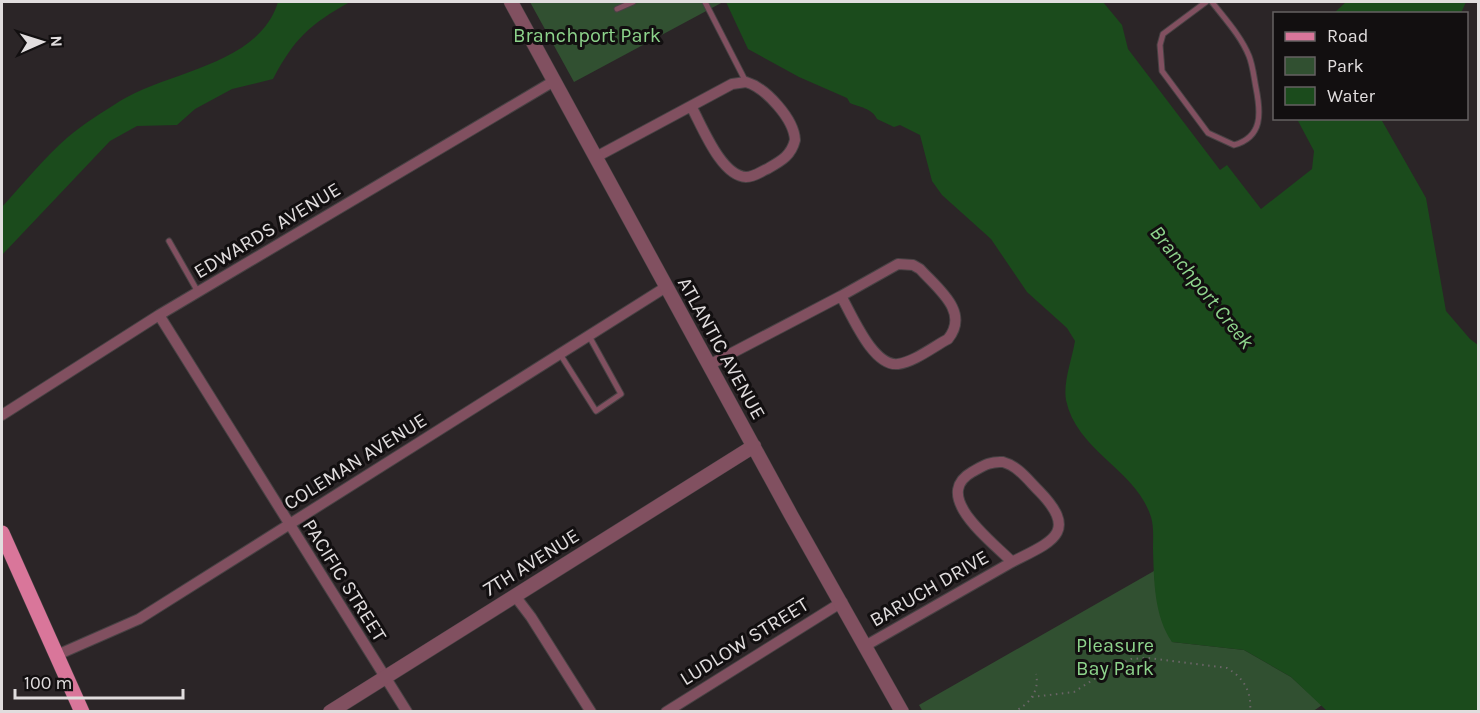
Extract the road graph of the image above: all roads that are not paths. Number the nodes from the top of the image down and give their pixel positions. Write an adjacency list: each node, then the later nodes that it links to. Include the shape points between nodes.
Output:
1 (511, 2): 7 (street, ATLANTIC AVENUE)
2 (633, 2): 6 (lane)
3 (705, 2): 8 (lane)
4 (1206, 2): 5 (lane, via 1163,34 1162,71 1208,133 1234,145 1253,134 1261,112 1249,57)
5 (1212, 2)
6 (617, 9)
7 (554, 81): 10 (street, ATLANTIC AVENUE); 13 (street, EDWARDS AVENUE)
8 (746, 82): 9 (street, via 732,84); 9 (street, via 759,88 795,133 793,150 786,159 752,177 737,176 724,166)
9 (691, 106): 10 (street)
10 (596, 157): 12 (street, ATLANTIC AVENUE)
11 (169, 241): 13 (lane)
12 (666, 287): 16 (street, COLEMAN AVENUE); 18 (street, ATLANTIC AVENUE)
13 (198, 292): 15 (street, EDWARDS AVENUE)
14 (841, 296): 14 (street, via 898,264 914,266 953,306 956,326 948,339 904,363 890,364 876,356); 18 (street)
15 (159, 315): 19 (street, EDWARDS AVENUE); 21 (street, PACIFIC STREET)
16 (588, 335): 17 (street, COLEMAN AVENUE); 17 (lane, via 621,394 596,411)
17 (559, 353): 21 (street, COLEMAN AVENUE)
18 (709, 365): 20 (street, ATLANTIC AVENUE)
19 (2, 415)
20 (754, 446): 24 (street, 7TH AVENUE); 25 (street, ATLANTIC AVENUE)
21 (289, 524): 27 (street, COLEMAN AVENUE, via 139,619); 28 (street, PACIFIC STREET)
22 (3, 542): 27 (main road)
23 (1012, 562): 23 (street, BARUCH DRIVE, via 1049,542 1058,530 1059,518 1055,507 1016,468 994,462 967,475 957,496 962,510); 26 (street, BARUCH DRIVE)
24 (514, 596): 28 (street, 7TH AVENUE); 32 (street)
25 (842, 602): 26 (street, ATLANTIC AVENUE); 33 (street, LUDLOW STREET)
26 (865, 646): 34 (street, ATLANTIC AVENUE)
27 (57, 655): 29 (main road)
28 (385, 676): 30 (street, 7TH AVENUE); 31 (street, PACIFIC STREET)
29 (82, 711)
30 (330, 711)
31 (406, 711)
32 (591, 711)
33 (666, 711)
34 (902, 711)

